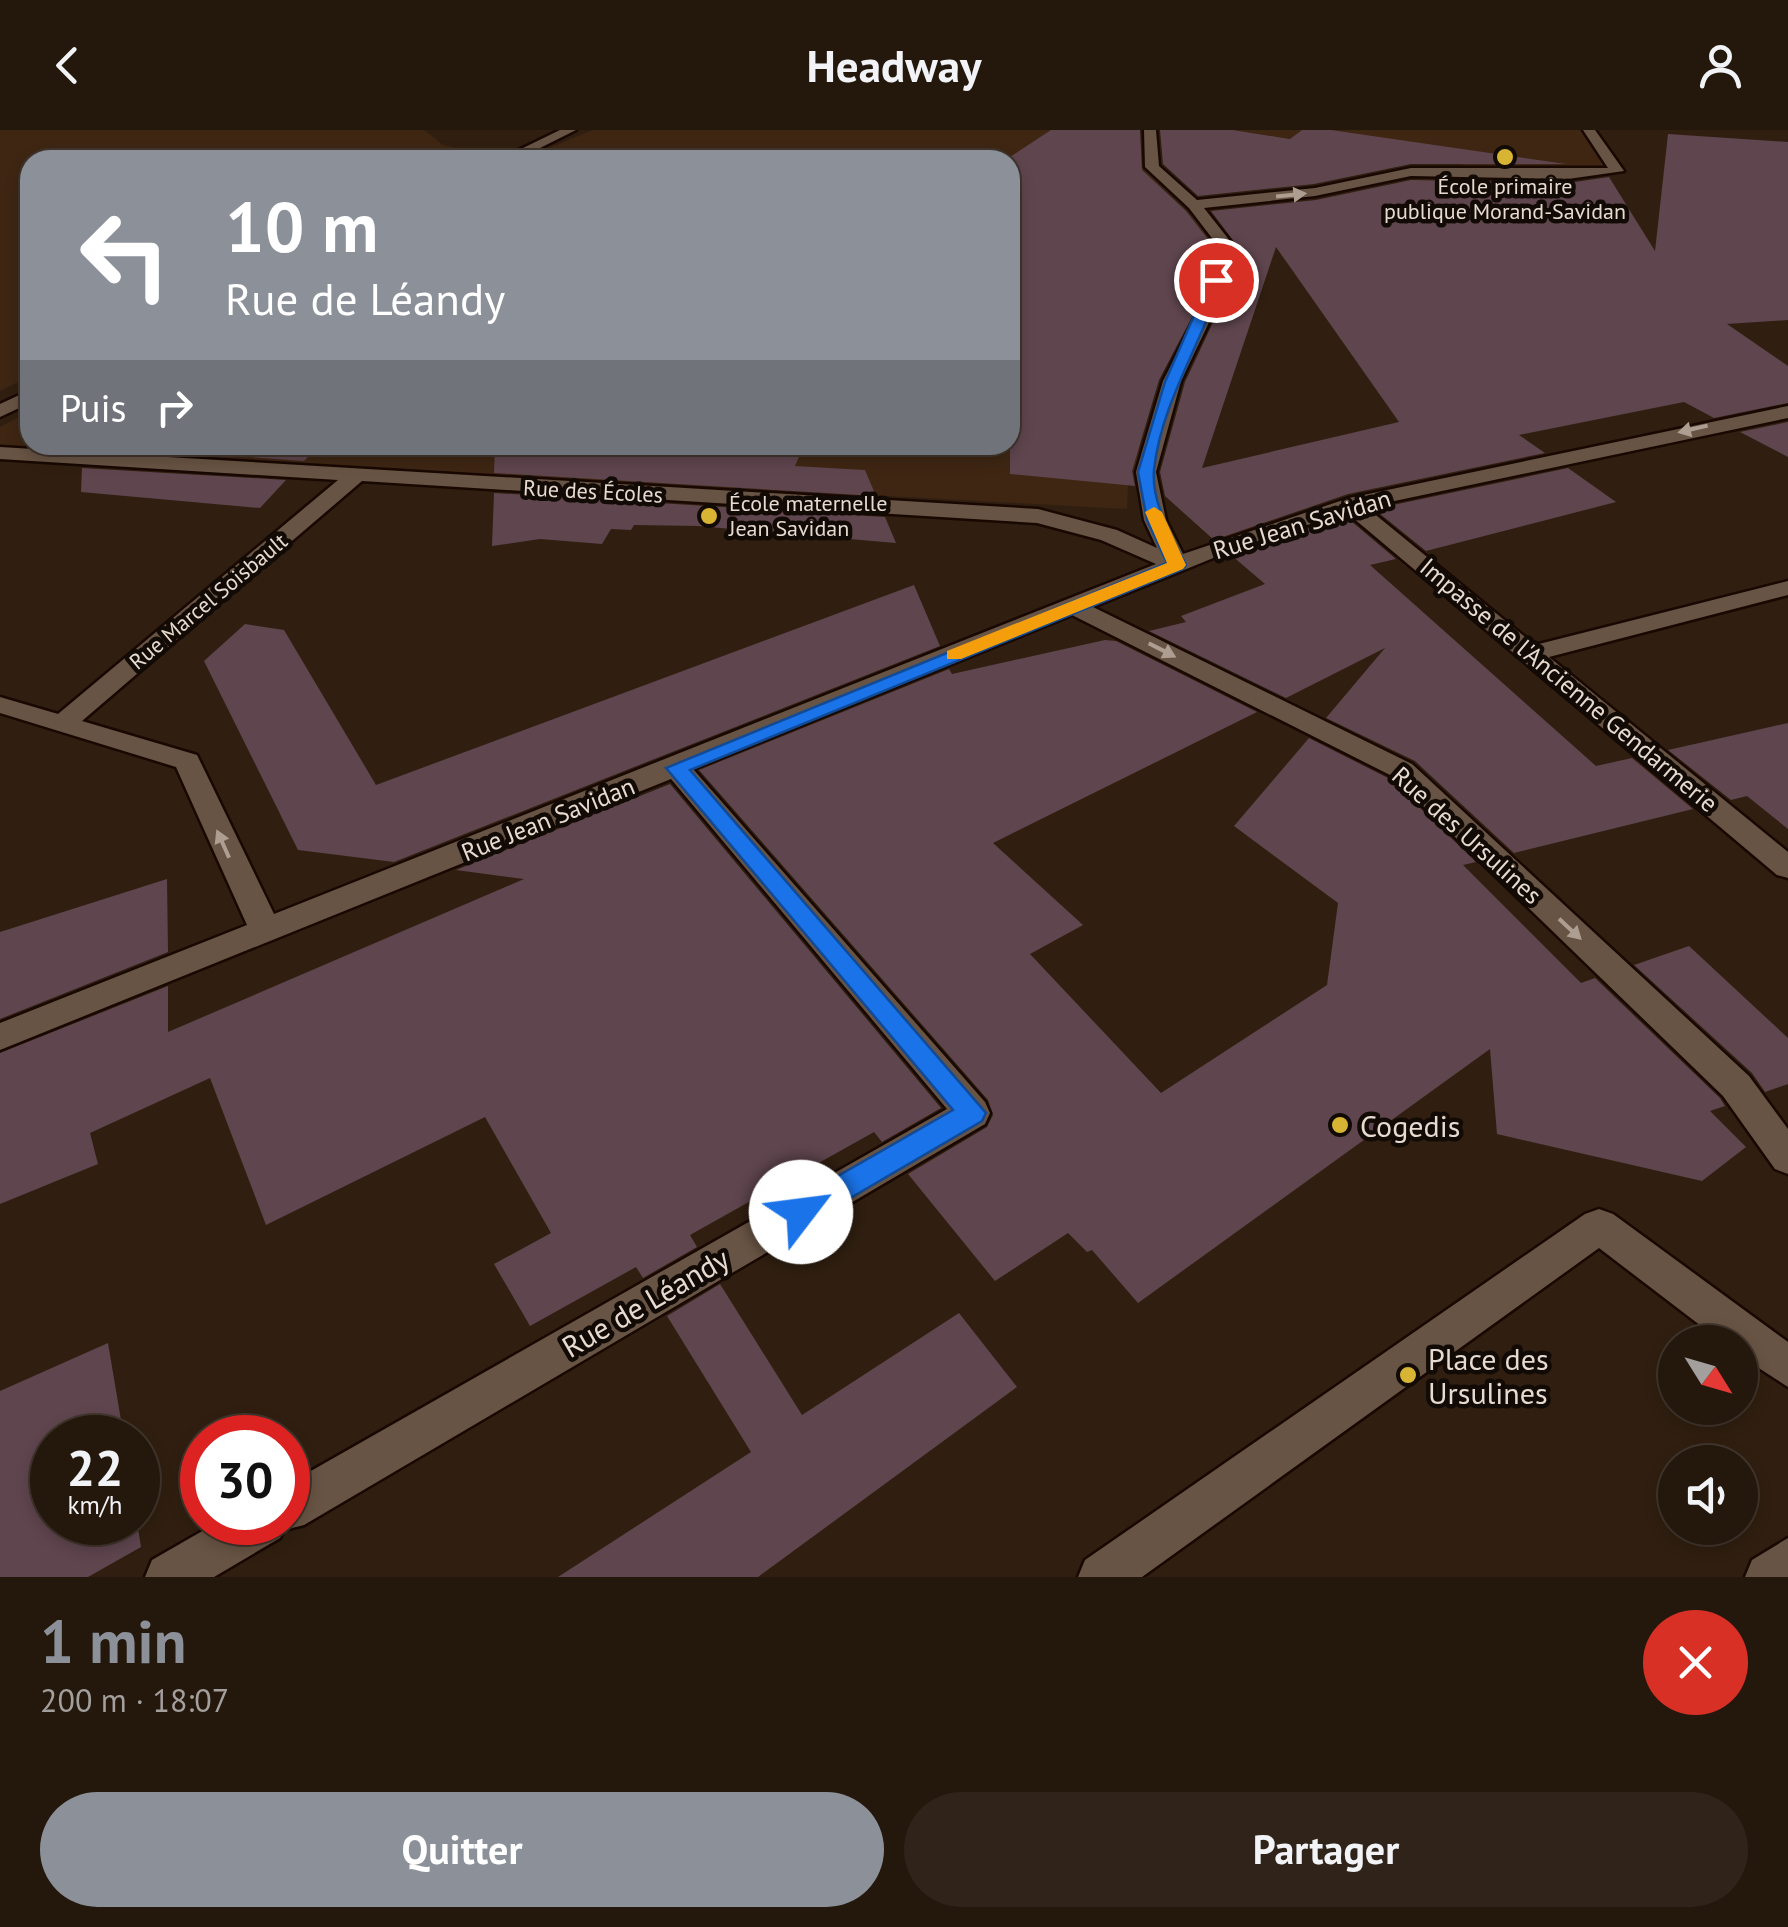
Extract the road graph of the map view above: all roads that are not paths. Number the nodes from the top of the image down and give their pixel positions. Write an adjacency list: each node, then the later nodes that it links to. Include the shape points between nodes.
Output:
1 (570, 130): 4 (street)
2 (1150, 130): 5 (street, via 1152,167)
3 (1589, 130): 5 (street, one-way to 3, via 1315,192 1411,172 1617,171)
4 (526, 150)
5 (1194, 205): 10 (street, via 1226,246 1205,314 1172,382 1146,472 1155,520)
6 (1788, 412): 9 (street, Rue Jean Savidan, one-way to 9)
7 (42, 455): 8 (street, Rue des Écoles)
8 (354, 477): 10 (street, Rue des Écoles, via 1038,516 1109,535); 15 (street, Rue Marcel Soisbault)
9 (1349, 504): 10 (street, Rue Jean Savidan); 13 (street, Impasse de l'Ancienne Gendarmerie)
10 (1177, 565): 12 (street, Rue Jean Savidan)
11 (1788, 588): 13 (street)
12 (1074, 606): 16 (street, Rue Jean Savidan); 20 (street, Rue des Ursulines, one-way to 20, via 1402,770 1736,1086)
13 (1533, 653): 17 (street, Impasse de l'Ancienne Gendarmerie)
14 (0, 705): 15 (street)
15 (62, 724): 18 (street, one-way to 15, via 187,761)
16 (676, 768): 18 (street, Rue Jean Savidan); 22 (street, Rue de Léandy, via 972,1113)
17 (1788, 868)
18 (266, 932): 19 (street, Rue Jean Savidan)
19 (0, 1037)
20 (1788, 1158)
21 (1788, 1367): 26 (street, via 1599,1226)
22 (310, 1496)
23 (225, 1545): 25 (street)
24 (1788, 1562): 27 (street)
25 (170, 1577)
26 (1102, 1577)
27 (1769, 1577)

